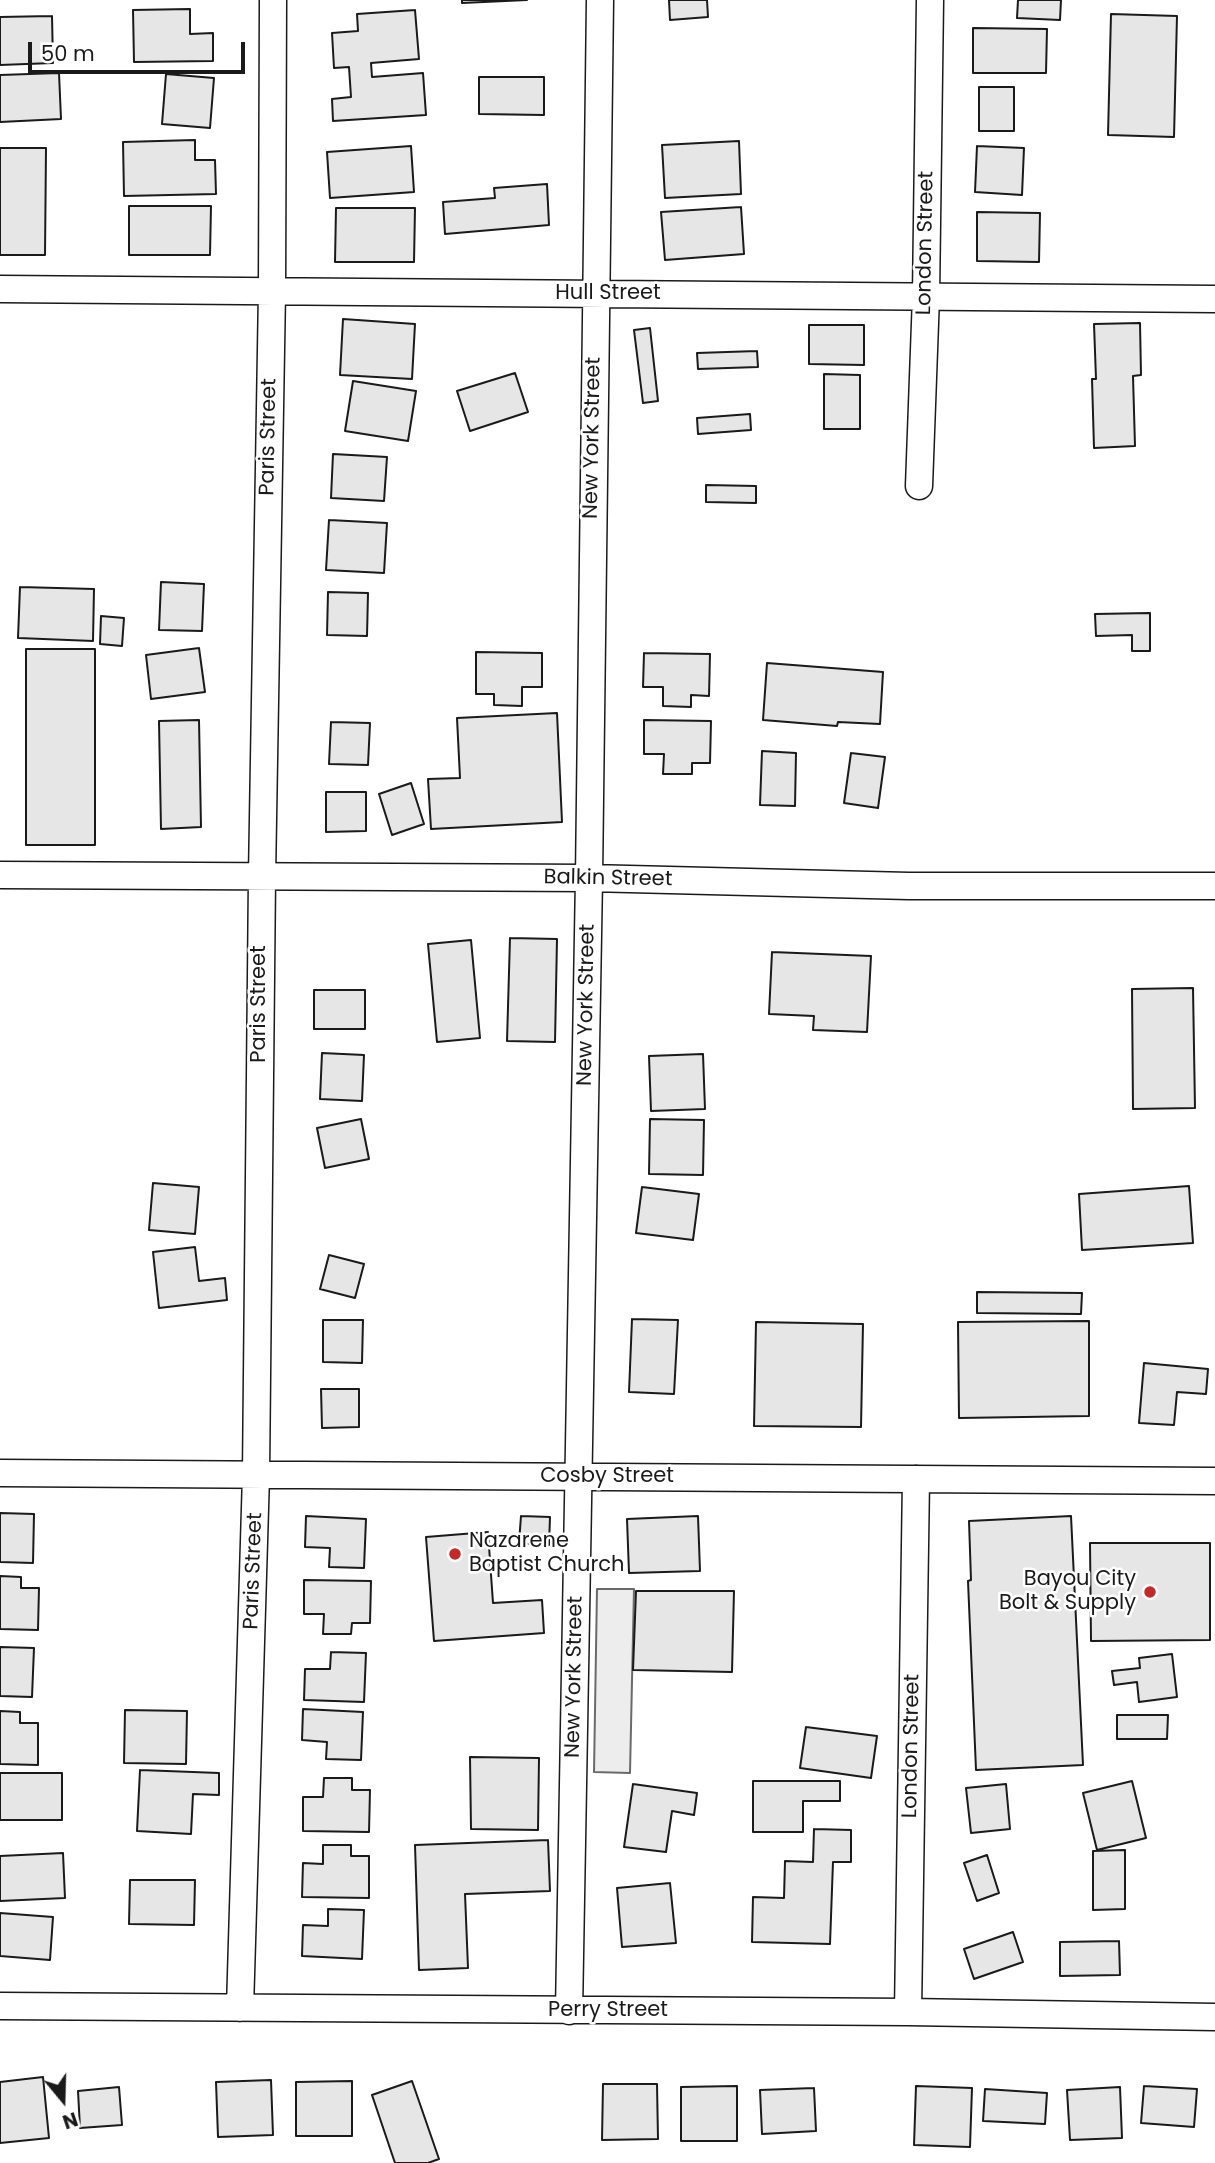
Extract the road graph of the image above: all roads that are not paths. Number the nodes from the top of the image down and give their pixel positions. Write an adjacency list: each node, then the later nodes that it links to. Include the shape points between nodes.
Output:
1 (273, 0): 5 (street, Paris Street)
2 (600, 0): 6 (street, New York Street)
3 (930, 0): 7 (street, London Street)
4 (0, 289): 5 (street, Hull Street)
5 (272, 291): 6 (street, Hull Street); 11 (street, Paris Street)
6 (595, 294): 7 (street, Hull Street); 12 (street, New York Street)
7 (926, 296): 8 (street, Hull Street); 9 (street, London Street)
8 (1215, 299)
9 (919, 486)
10 (0, 875): 11 (street, Balkin Street)
11 (262, 877): 12 (street, Balkin Street); 15 (street, Paris Street)
12 (589, 878): 13 (street, Balkin Street, via 909,886); 16 (street, New York Street)
13 (1215, 886)
14 (0, 1473): 15 (street, Cosby Street)
15 (256, 1475): 16 (street, Cosby Street); 20 (street, Paris Street)
16 (579, 1477): 17 (street, Cosby Street); 21 (street, New York Street)
17 (916, 1479): 18 (street, Cosby Street); 22 (street, London Street)
18 (1215, 1481)
19 (0, 2006): 20 (street, Perry Street)
20 (240, 2008): 21 (street, Perry Street)
21 (569, 2011): 22 (street, Perry Street)
22 (908, 2012): 23 (street, Perry Street)
23 (1215, 2017)

